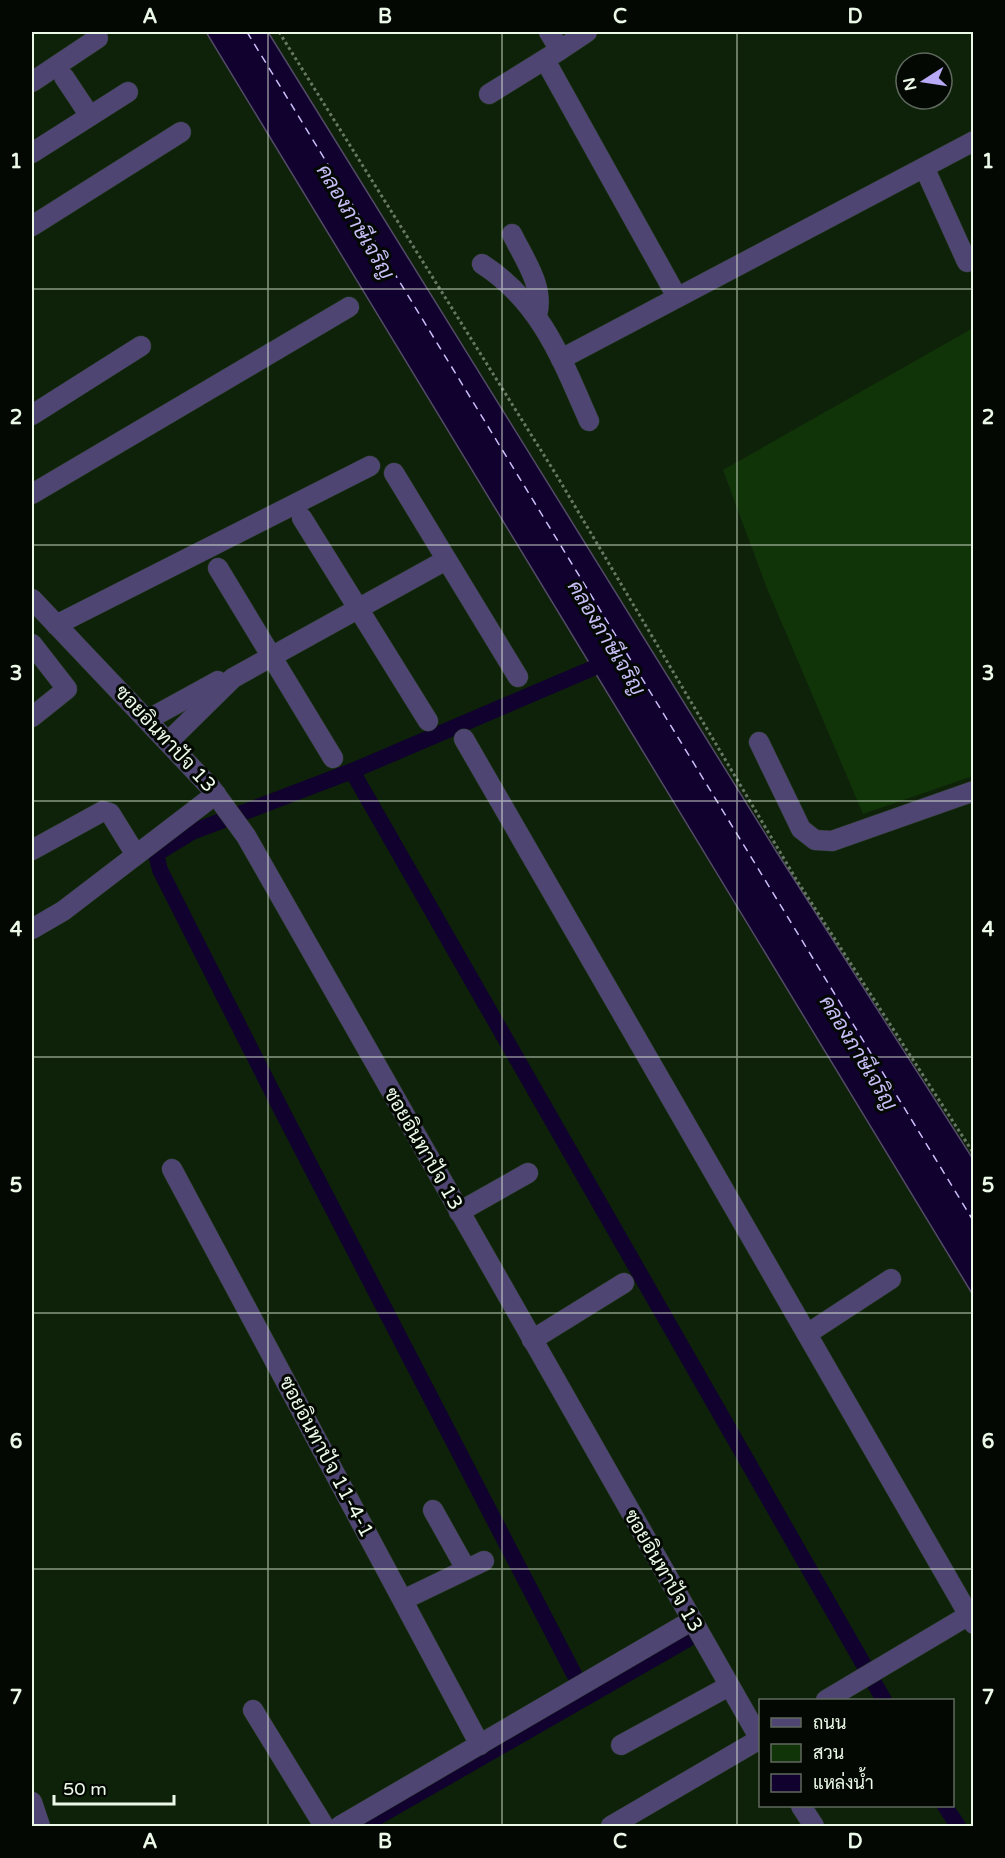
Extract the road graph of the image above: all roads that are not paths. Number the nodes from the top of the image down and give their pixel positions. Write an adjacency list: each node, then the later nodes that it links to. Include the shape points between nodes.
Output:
1 (549, 32): 4 (street)
2 (587, 32): 4 (street)
3 (98, 38): 6 (street)
4 (552, 55): 8 (street); 18 (street)
5 (64, 77): 9 (street)
6 (32, 81)
7 (128, 92): 9 (street)
8 (489, 94)
9 (90, 116): 12 (street)
10 (181, 132): 14 (street)
11 (974, 141): 13 (street)
12 (34, 146)
13 (925, 168): 16 (street); 18 (street)
14 (32, 226)
15 (512, 234): 20 (street, via 539,291)
16 (968, 262)
17 (482, 264): 20 (street, via 507,280)
18 (677, 297): 22 (street)
19 (349, 307): 27 (street)
20 (537, 315): 22 (street)
21 (141, 346): 23 (street)
22 (561, 359): 24 (street)
23 (32, 415)
24 (589, 422)
25 (370, 466): 33 (street)
26 (394, 473): 29 (street)
27 (32, 494)
28 (302, 518): 32 (street)
29 (446, 560): 32 (street); 36 (street)
30 (218, 568): 35 (street)
31 (32, 599): 33 (street, ซอยอินทาปัจ 13)
32 (359, 607): 35 (street); 40 (street)
33 (56, 625): 39 (street, ซอยอินทาปัจ 13)
34 (32, 644): 38 (street, via 67,689)
35 (270, 656): 37 (street); 44 (street)
36 (518, 677)
37 (233, 678): 39 (street, via 218,681); 42 (street)
38 (34, 711)
39 (147, 720): 42 (street, ซอยอินทาปัจ 13)
40 (428, 721)
41 (464, 739): 55 (street)
42 (168, 742): 46 (street, ซอยอินทาปัจ 13)
43 (759, 742): 45 (street, via 801,829 815,840 832,841)
44 (333, 758)
45 (974, 791)
46 (226, 807): 48 (street); 52 (street, ซอยอินทาปัจ 13)
47 (32, 850): 48 (street, via 103,811 110,813)
48 (136, 855): 49 (street, via 63,911)
49 (32, 928)
50 (172, 1169): 60 (street, ซอยอินทาปัจ 11-4-1)
51 (528, 1173): 52 (street)
52 (459, 1212): 56 (street, ซอยอินทาปัจ 13)
53 (891, 1279): 55 (street)
54 (624, 1283): 56 (street)
55 (807, 1334): 61 (street)
56 (532, 1340): 62 (street, ซอยอินทาปัจ 13)
57 (433, 1510): 59 (street)
58 (484, 1561): 59 (street)
59 (466, 1569): 60 (street)
60 (403, 1600): 68 (street, ซอยอินทาปัจ 11-4-1)
61 (971, 1620): 64 (street)
62 (691, 1621): 63 (street, ซอยอินทาปัจ 13); 68 (street)
63 (729, 1686): 66 (street, ซอยอินทาปัจ 13); 69 (street)
64 (830, 1699)
65 (253, 1710): 73 (street)
66 (759, 1737)
67 (759, 1740): 75 (street)
68 (480, 1745): 74 (street)
69 (621, 1746)
70 (32, 1802): 72 (street)
71 (802, 1807): 76 (street)
72 (40, 1827)
73 (324, 1827)
74 (340, 1827)
75 (611, 1827)
76 (814, 1827)

